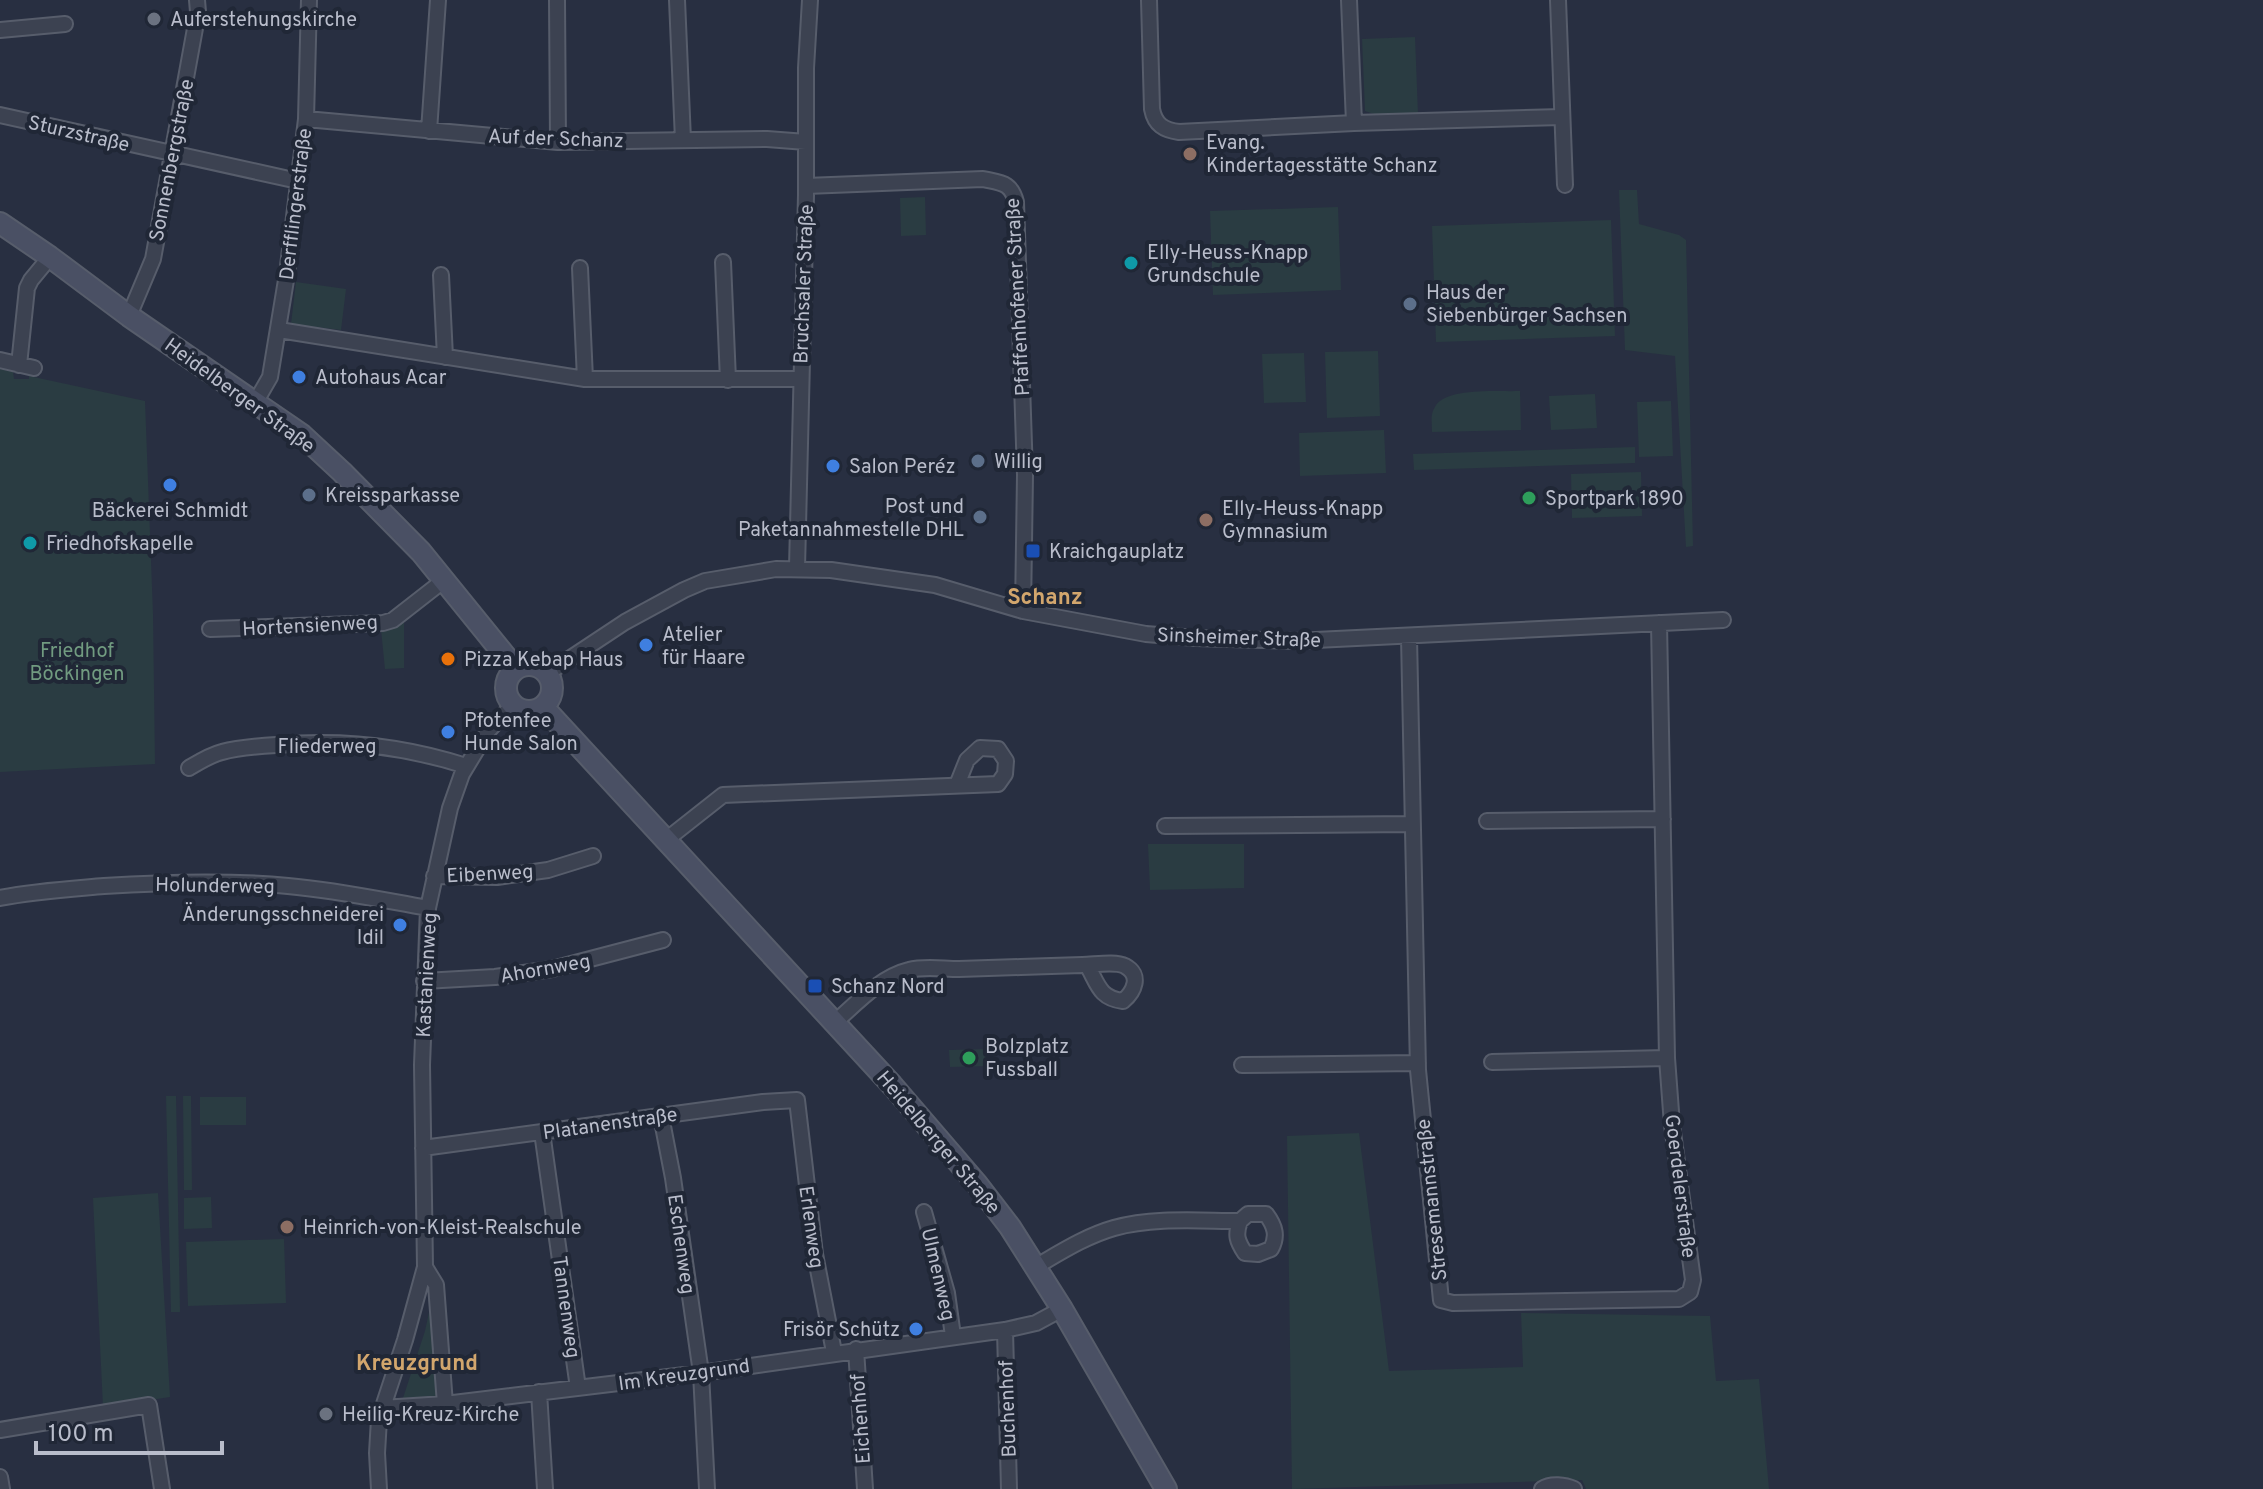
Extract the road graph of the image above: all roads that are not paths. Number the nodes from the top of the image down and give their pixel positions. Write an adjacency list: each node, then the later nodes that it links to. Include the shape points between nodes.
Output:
1 (197, 0): 20 (street, Sonnenbergstraße)
2 (309, 0): 14 (street, Derfflingerstraße)
3 (438, 0): 16 (street)
4 (557, 0): 18 (street)
5 (677, 0): 17 (street)
6 (810, 0): 19 (street, Bruchsaler Straße)
7 (1149, 0): 15 (street, via 1152,109 1160,126 1179,132)
8 (1349, 0): 15 (street)
9 (1558, 0): 13 (street)
10 (65, 24): 11 (street)
11 (0, 30)
12 (0, 115): 20 (street, Sturzstraße)
13 (1562, 117): 15 (street); 22 (street)
14 (306, 119): 16 (street, Auf der Schanz); 21 (street, Derfflingerstraße)
15 (1354, 123)
16 (429, 131): 18 (street, Auf der Schanz)
17 (683, 140): 18 (street, Auf der Schanz); 19 (street, Auf der Schanz)
18 (558, 142)
19 (806, 142): 23 (street, Bruchsaler Straße)
20 (173, 154): 21 (street, Sturzstraße); 29 (street, Sonnenbergstraße, via 153,259)
21 (298, 181): 30 (street, Derfflingerstraße)
22 (1565, 185)
23 (806, 186): 34 (street, Bruchsaler Straße); 39 (street, Pfaffenhofener Straße, via 983,179 1013,190 1025,506)
24 (0, 223): 25 (main road, Heidelberger Straße)
25 (50, 257): 29 (main road, Heidelberger Straße); 32 (street, via 27,288 27,366)
26 (723, 262): 35 (street)
27 (580, 268): 33 (street)
28 (441, 275): 31 (street)
29 (129, 316): 36 (main road, Heidelberger Straße)
30 (279, 330): 31 (street); 36 (street, Derfflingerstraße, via 270,377)
31 (445, 357): 33 (street)
32 (0, 360)
33 (585, 379): 35 (street)
34 (801, 379): 35 (street); 37 (street, Bruchsaler Straße)
35 (728, 380)
36 (255, 403): 38 (main road, Heidelberger Straße, via 302,435 342,472)
37 (797, 568): 39 (street, Sinsheimer Straße, via 935,585); 45 (street, Sinsheimer Straße, via 694,585 638,614)
38 (443, 581): 42 (street, Hortensienweg, via 383,623); 44 (main road, Heidelberger Straße)
39 (1023, 611): 43 (street, Sinsheimer Straße, via 1196,638)
40 (1723, 620): 41 (street, Sinsheimer Straße)
41 (1659, 623): 43 (street, Sinsheimer Straße); 51 (street, Goerdelerstraße)
42 (210, 629)
43 (1409, 637): 53 (street, Stresemannstraße)
44 (515, 668): 45 (main road, via 527,664); 46 (main road, via 506,686)
45 (548, 673): 47 (main road, via 553,685)
46 (513, 705): 47 (main road, via 533,711); 48 (street, Kastanienweg)
47 (543, 707): 55 (main road, Heidelberger Straße)
48 (466, 766): 49 (street, Fliederweg, via 392,747 323,742 222,752); 57 (street, Kastanienweg)
49 (189, 768)
50 (957, 785): 55 (street, via 723,795)
51 (1663, 819): 52 (street); 64 (street, Goerdelerstraße)
52 (1487, 821)
53 (1412, 824): 54 (street); 66 (street, Stresemannstraße)
54 (1165, 826)
55 (666, 840): 63 (main road, Heidelberger Straße)
56 (593, 856): 57 (street, Eibenweg, via 548,870 497,877)
57 (434, 876): 59 (street, Kastanienweg)
58 (0, 898): 59 (street, Holunderweg, via 167,882 230,883 289,886)
59 (428, 908): 62 (street, Kastanienweg)
60 (663, 940): 62 (street, Ahornweg, via 552,969)
61 (1087, 965): 63 (street, via 910,969 886,979)
62 (424, 981): 71 (street, Kastanienweg)
63 (834, 1023): 75 (main road, Heidelberger Straße, via 952,1152)
64 (1667, 1058): 65 (street); 76 (street, Goerdelerstraße, via 1693,1280 1690,1292)
65 (1492, 1062)
66 (1418, 1063): 67 (street); 76 (street, Stresemannstraße, via 1441,1300)
67 (1242, 1065)
68 (797, 1100): 69 (street, Platanenstraße); 81 (street, Erlenweg, via 815,1254)
69 (661, 1116): 70 (street, Platanenstraße); 82 (street, Eschenweg)
70 (542, 1132): 71 (street, Platanenstraße); 83 (street, Tannenweg)
71 (423, 1148): 74 (street, Kastanienweg)
72 (924, 1212): 79 (street, Ulmenweg)
73 (1240, 1221): 75 (street, via 1152,1221 1114,1228)
74 (425, 1267): 85 (street, Kastanienweg, via 436,1285); 86 (street, Kastanienweg)
75 (1035, 1267): 77 (main road, Heidelberger Straße)
76 (1670, 1299)
77 (1062, 1309): 78 (street, Im Kreuzgrund, via 1036,1323); 96 (main road, Heidelberger Straße)
78 (1005, 1330): 79 (street, Im Kreuzgrund); 95 (street, Buchenhof)
79 (953, 1336): 80 (street, Im Kreuzgrund)
80 (856, 1349): 81 (street, Im Kreuzgrund); 94 (street, Eichenhof)
81 (834, 1352): 82 (street, Im Kreuzgrund)
82 (701, 1373): 83 (street, Im Kreuzgrund); 93 (street, Eschenweg)
83 (578, 1388): 84 (street, Im Kreuzgrund)
84 (539, 1392): 85 (street, Im Kreuzgrund); 92 (street)
85 (445, 1404): 86 (street, Im Kreuzgrund)
86 (382, 1408): 91 (street)
87 (0, 1430): 90 (street, via 149,1405)
88 (0, 1477): 89 (street)
89 (2, 1489)
90 (162, 1489)
91 (379, 1489)
92 (545, 1489)
93 (707, 1489)
94 (865, 1489)
95 (1009, 1489)
96 (1166, 1489)
97 (1542, 1489): 98 (street)
98 (1574, 1489)

